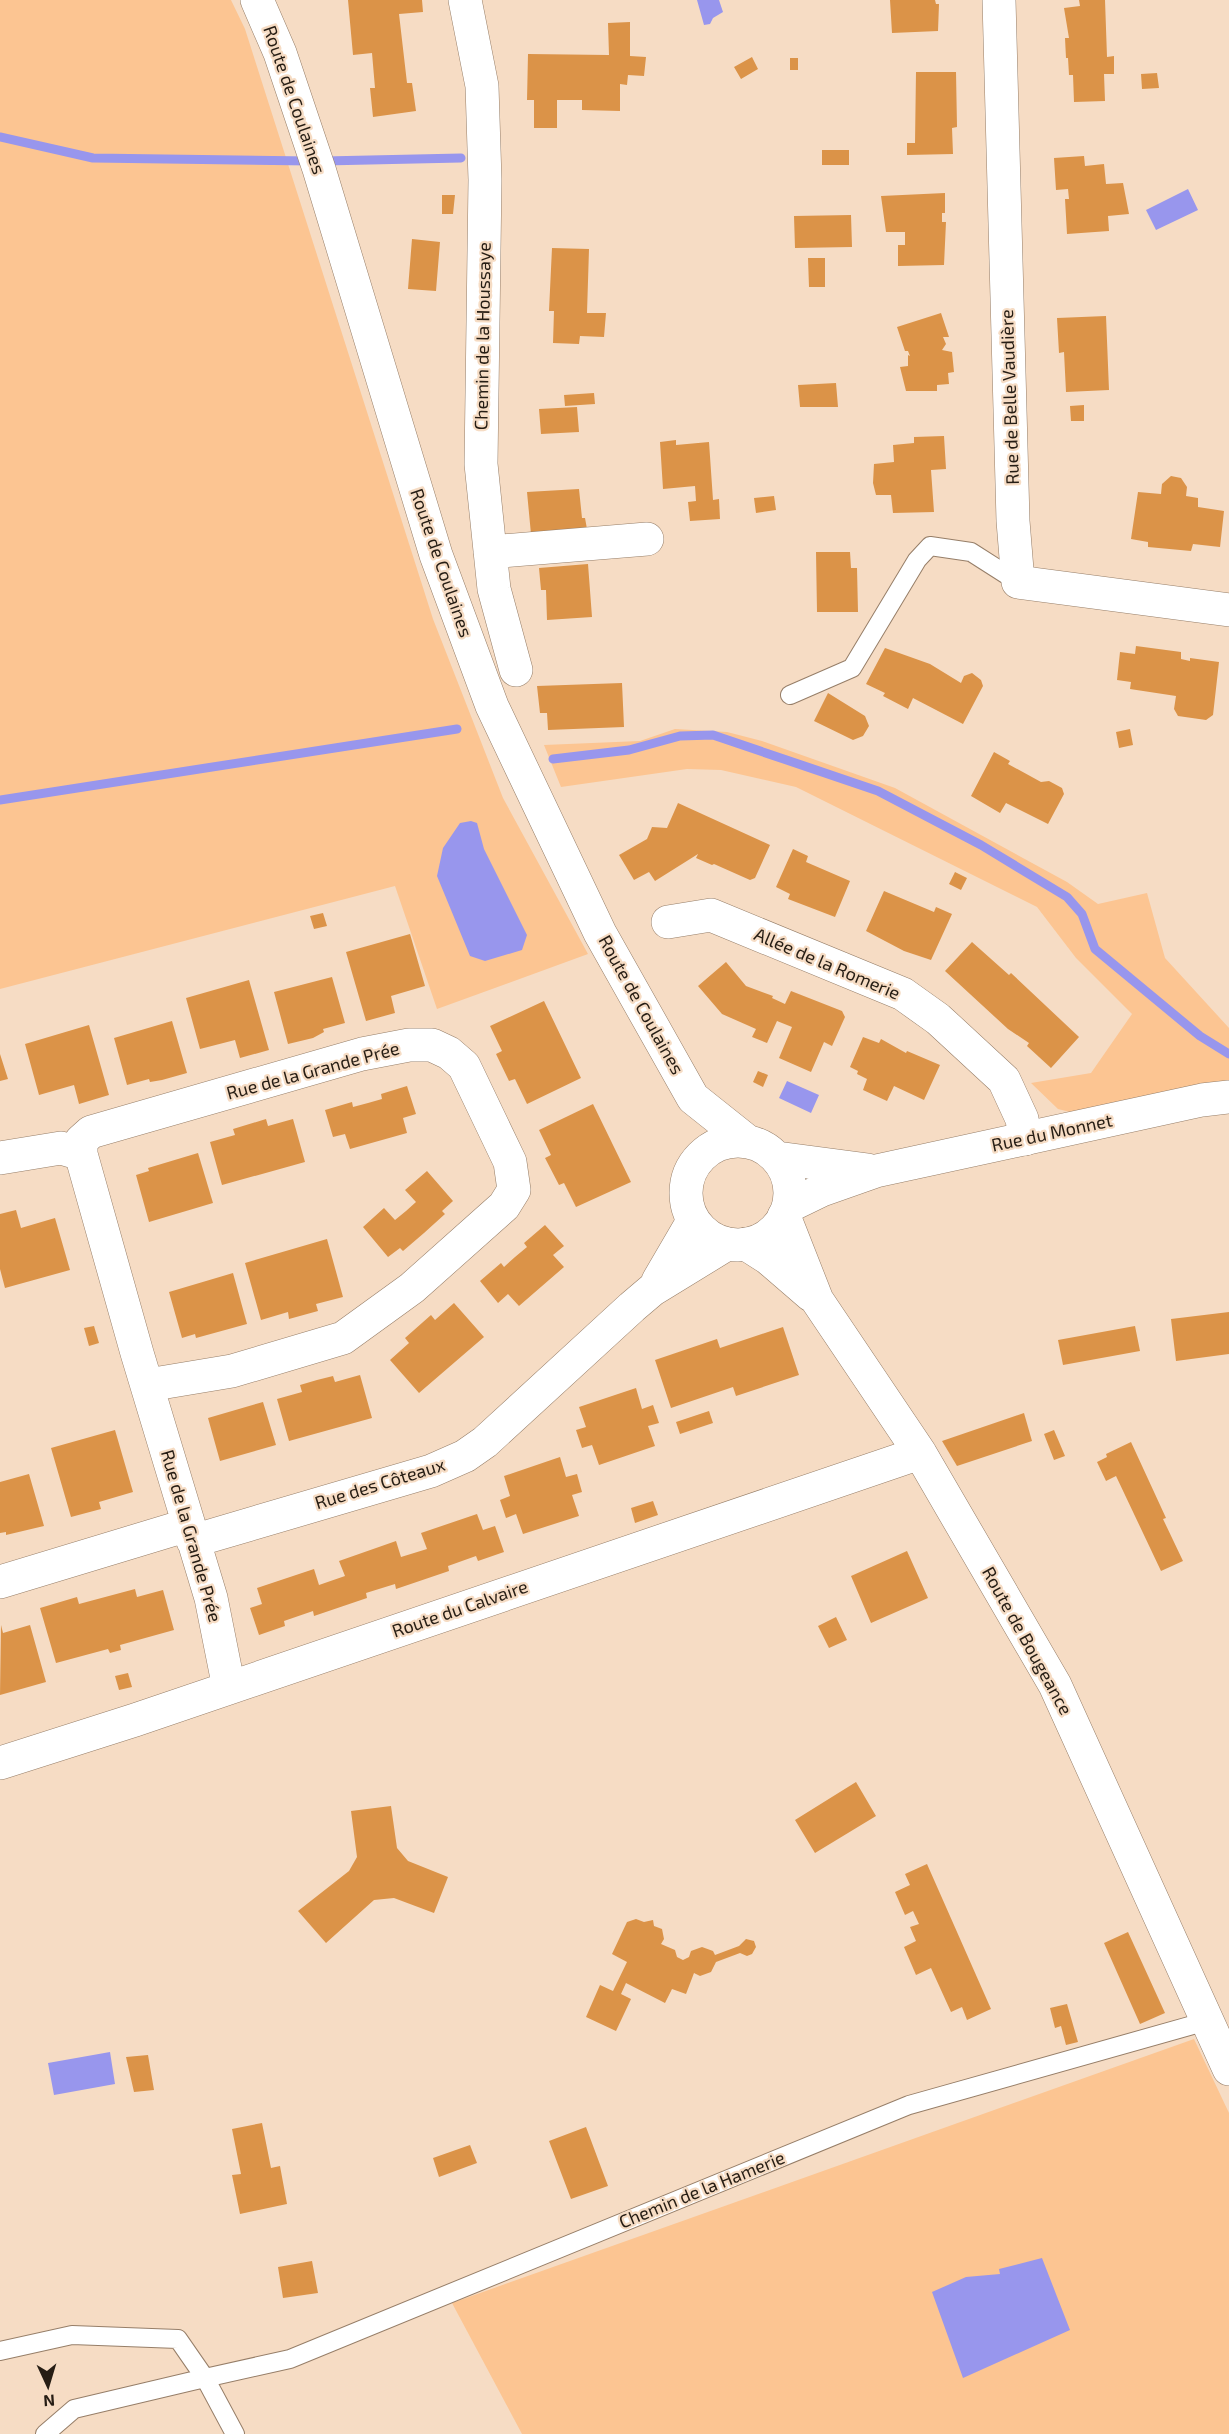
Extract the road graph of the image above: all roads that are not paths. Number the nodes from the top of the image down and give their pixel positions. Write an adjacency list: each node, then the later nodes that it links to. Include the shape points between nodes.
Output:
1 (257, 0): 12 (street, Route de Coulaines, via 280,53 319,169 436,555 492,706 600,933)
2 (465, 0): 5 (street, Chemin de la Houssaye, via 482,86 485,180 481,464)
3 (999, 0): 6 (street, Rue de Belle Vaudière, via 1013,521)
4 (647, 539): 5 (street)
5 (490, 552): 8 (street, Chemin de la Houssaye, via 494,589)
6 (1018, 582): 7 (street); 9 (lane, via 971,552 930,546 917,560 852,668)
7 (1229, 610)
8 (516, 670)
9 (790, 694)
10 (668, 922): 13 (street, Allée de la Romerie, via 711,915 903,994 938,1019 1004,1080 1022,1119)
11 (1229, 1096): 13 (street, Rue du Monnet)
12 (693, 1098): 14 (street, Route de Coulaines); 18 (street, Route de Coulaines)
13 (1025, 1139): 19 (street, Rue du Monnet)
14 (747, 1141): 17 (street, via 764,1147); 18 (street, via 730,1140 713,1146)
15 (81, 1154): 16 (street, via 61,1148); 25 (street, Rue de la Grande Prée); 25 (street, Rue de la Grande Prée, via 81,1141 91,1132 362,1054 432,1045 464,1066 510,1162 514,1190 504,1206 412,1288 343,1338 232,1371)
16 (0, 1158)
17 (777, 1158): 19 (street, Rue du Monnet); 20 (street, via 790,1189)
18 (695, 1163): 21 (street, via 685,1188 686,1205)
19 (876, 1171): 20 (street, Rue du Monnet, via 822,1190)
20 (787, 1211): 22 (street, via 770,1235); 24 (street, Route de Bougeance)
21 (693, 1221): 22 (street, via 705,1234); 23 (street, Rue des Côteaux)
22 (737, 1244): 23 (street, Rue des Côteaux); 24 (street, Route de Bougeance, via 768,1258)
23 (652, 1290): 27 (street, Rue des Côteaux, via 465,1456 431,1471)
24 (817, 1300): 26 (street, Route de Bougeance)
25 (148, 1385): 27 (street, Rue de la Grande Prée)
26 (920, 1453): 29 (street, Route du Calvaire); 31 (street, Route de Bougeance, via 1055,1685)
27 (191, 1533): 28 (street, Rue des Côteaux); 29 (street, Rue de la Grande Prée, via 211,1599)
28 (0, 1582)
29 (229, 1688): 30 (street, Route du Calvaire)
30 (0, 1763)
31 (1207, 2021): 32 (street, Route de Bougeance); 34 (lane, Chemin de la Hamerie, via 909,2105 290,2359)
32 (1229, 2069)
33 (0, 2351): 34 (lane, via 72,2335 178,2339)
34 (205, 2378): 35 (lane, Chemin de la Hamerie, via 74,2409); 36 (lane)
35 (45, 2434)
36 (236, 2434)

